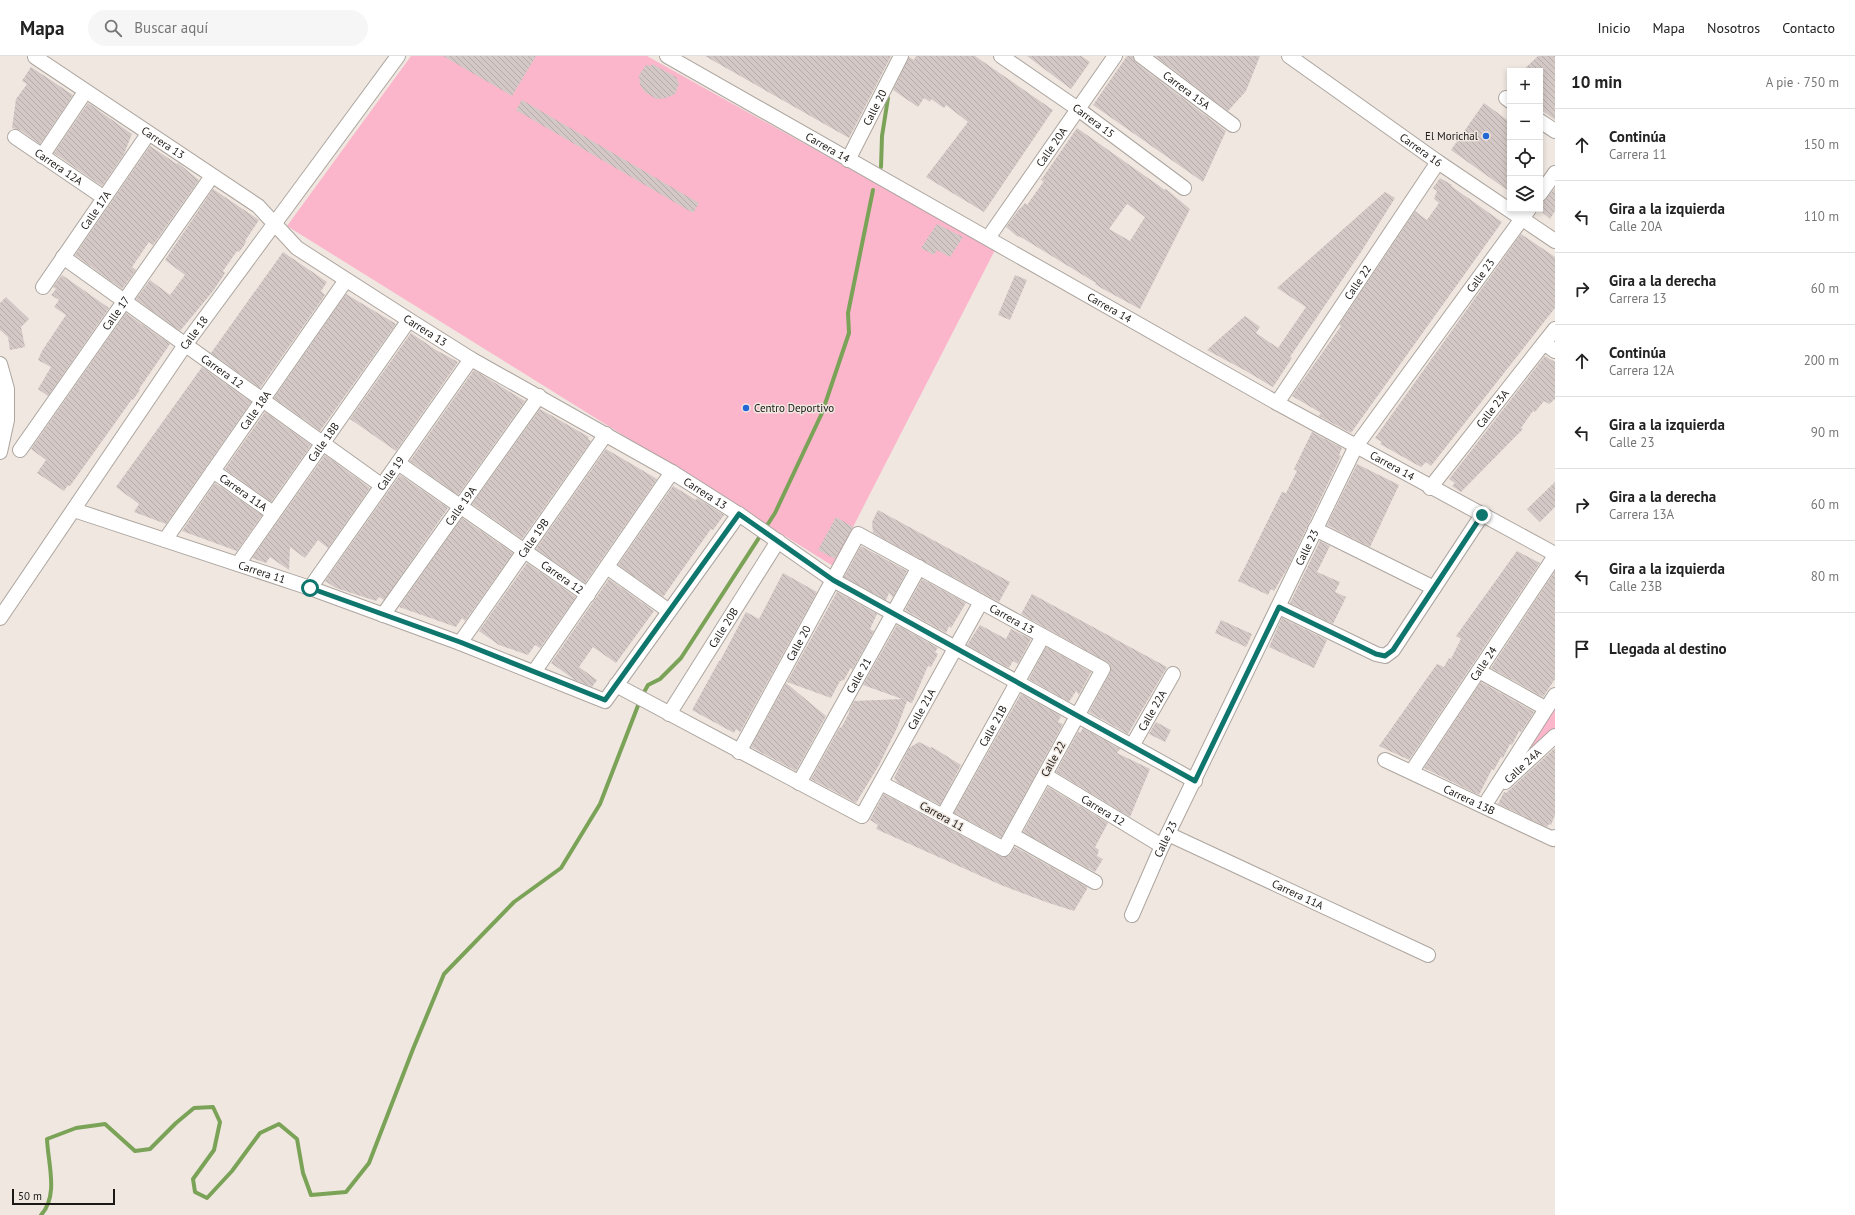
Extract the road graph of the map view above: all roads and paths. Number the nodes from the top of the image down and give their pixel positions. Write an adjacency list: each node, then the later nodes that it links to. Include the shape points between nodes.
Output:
1 (398, 56): 25 (street, Calle 18)
2 (667, 56): 17 (street, Carrera 14)
3 (901, 56): 17 (street, Calle 20)
4 (1001, 56): 10 (street, Carrera 15)
5 (1115, 56): 10 (street, Calle 20A)
6 (1141, 56): 12 (street, Carrera 15A)
7 (1289, 56): 18 (street, Carrera 16)
8 (35, 57): 9 (street, Carrera 13)
9 (85, 92): 14 (street, Carrera 13); 16 (street)
10 (1078, 109): 21 (street, Carrera 15); 26 (street, Calle 20A)
11 (1543, 123): 13 (street)
12 (1233, 125)
13 (1555, 131)
14 (148, 134): 20 (street, Carrera 13); 23 (street, Calle 17A)
15 (14, 138): 16 (street, Carrera 12A)
16 (42, 156): 23 (street, Carrera 12A)
17 (848, 160): 26 (street, Carrera 14)
18 (1438, 162): 24 (street, Carrera 16); 40 (street, Calle 22)
19 (1555, 173): 22 (street)
20 (212, 176): 25 (street, Carrera 13, via 258,206); 31 (street, Calle 17)
21 (1184, 188)
22 (1543, 190)
23 (103, 197): 28 (street, Calle 17A)
24 (1526, 214): 27 (street, Carrera 16); 43 (street, Calle 23)
25 (275, 224): 29 (street, Carrera 13, via 296,248); 34 (street, Calle 18)
26 (988, 238): 40 (street, Carrera 14)
27 (1555, 241)
28 (63, 257): 30 (street, Calle 17A); 31 (street, Carrera 12)
29 (346, 280): 32 (street, Carrera 13); 39 (street, Calle 18A)
30 (42, 286)
31 (125, 302): 34 (street, Carrera 12); 44 (street, Calle 17)
32 (409, 320): 36 (street, Carrera 13); 42 (street, Calle 18B)
33 (1555, 329): 35 (street, Calle 23A)
34 (185, 345): 39 (street, Carrera 12); 52 (street, Calle 18)
35 (1549, 347): 50 (street, Calle 23A)
36 (472, 359): 38 (street, Carrera 13); 46 (street, Calle 19)
37 (0, 364): 45 (street, via 7,389 7,420)
38 (539, 396): 41 (street, Carrera 13); 51 (street, Calle 19A)
39 (263, 400): 42 (street, Carrera 12); 47 (street, Calle 18A)
40 (1277, 403): 43 (street, Carrera 14)
41 (606, 434): 48 (street, Carrera 13); 60 (street, Calle 19B)
42 (322, 443): 49 (street, Carrera 12); 53 (street, Calle 18B)
43 (1356, 446): 50 (street, Carrera 14); 56 (street, Calle 23)
44 (20, 450)
45 (0, 452)
46 (398, 463): 49 (street, Calle 19); 51 (street, Carrera 12)
47 (213, 471): 53 (street, Carrera 11A); 59 (street, Calle 18A)
48 (672, 472): 55 (street, Carrera 13); 63 (street)
49 (381, 486): 66 (street, Calle 19)
50 (1430, 488): 54 (street, Carrera 14)
51 (460, 506): 60 (street, Carrera 12); 73 (street, Calle 19A)
52 (74, 510): 59 (street, Carrera 11); 74 (street, Calle 18)
53 (273, 513): 62 (street, Calle 18B)
54 (1482, 515): 61 (street, Carrera 14); 67 (street)
55 (741, 516): 58 (street, Carrera 13); 71 (street)
56 (1316, 529): 67 (street); 70 (street, Calle 23)
57 (858, 534): 64 (street, Carrera 13); 65 (street, Calle 20)
58 (776, 539): 65 (street, Carrera 13); 86 (street, Calle 20B)
59 (165, 540): 62 (street, Carrera 11)
60 (524, 551): 68 (street, Carrera 12); 76 (street, Calle 19B)
61 (1555, 555): 79 (street, Calle 24)
62 (238, 564): 66 (street, Carrera 11)
63 (607, 567): 68 (street); 71 (street)
64 (919, 567): 69 (street, Carrera 13); 72 (street, Calle 21)
65 (833, 580): 72 (street); 90 (street, Calle 20)
66 (310, 588): 73 (street, Carrera 11)
67 (1434, 588): 70 (street, via 1393,650 1385,656)
68 (588, 595): 80 (street)
69 (981, 602): 75 (street, Carrera 13); 77 (street, Calle 21A)
70 (1279, 607): 94 (street, Calle 23)
71 (669, 611): 83 (street)
72 (894, 613): 77 (street); 96 (street, Calle 21)
73 (383, 616): 76 (street, Carrera 11)
74 (0, 618)
75 (1043, 636): 78 (street, Carrera 13); 82 (street, Calle 21B)
76 (460, 642): 80 (street, Carrera 11)
77 (955, 648): 82 (street); 95 (street, Calle 21A)
78 (1103, 669): 87 (street, Calle 22)
79 (1479, 671): 85 (street); 92 (street, Calle 24)
80 (534, 672): 83 (street, Carrera 11, via 605,700)
81 (1173, 674): 89 (street, Calle 22A)
82 (1017, 682): 87 (street); 98 (street, Calle 21B)
83 (616, 685): 86 (street)
84 (1555, 695): 85 (street)
85 (1546, 708): 97 (street)
86 (669, 714): 90 (street)
87 (1077, 716): 89 (street); 93 (street, Calle 22)
88 (1555, 736): 97 (street, Calle 24A)
89 (1132, 746): 94 (street)
90 (739, 752): 96 (street)
91 (1385, 760): 92 (street, Carrera 13B)
92 (1412, 771): 97 (street, Carrera 13B)
93 (1044, 775): 99 (street, Calle 22); 101 (street, Carrera 12)
94 (1195, 781): 101 (street, Calle 23)
95 (881, 782): 96 (street, Calle 21A, via 862,816); 98 (street, Carrera 11)
96 (799, 783)
97 (1487, 801): 100 (street, Carrera 13B)
98 (943, 816): 102 (street, Carrera 11)
99 (1012, 835): 102 (street, Calle 22); 103 (street)
100 (1554, 838)
101 (1165, 840): 104 (street, Calle 23); 105 (street, Carrera 11A)
102 (1004, 850)
103 (1095, 882)
104 (1132, 915)
105 (1428, 955)

